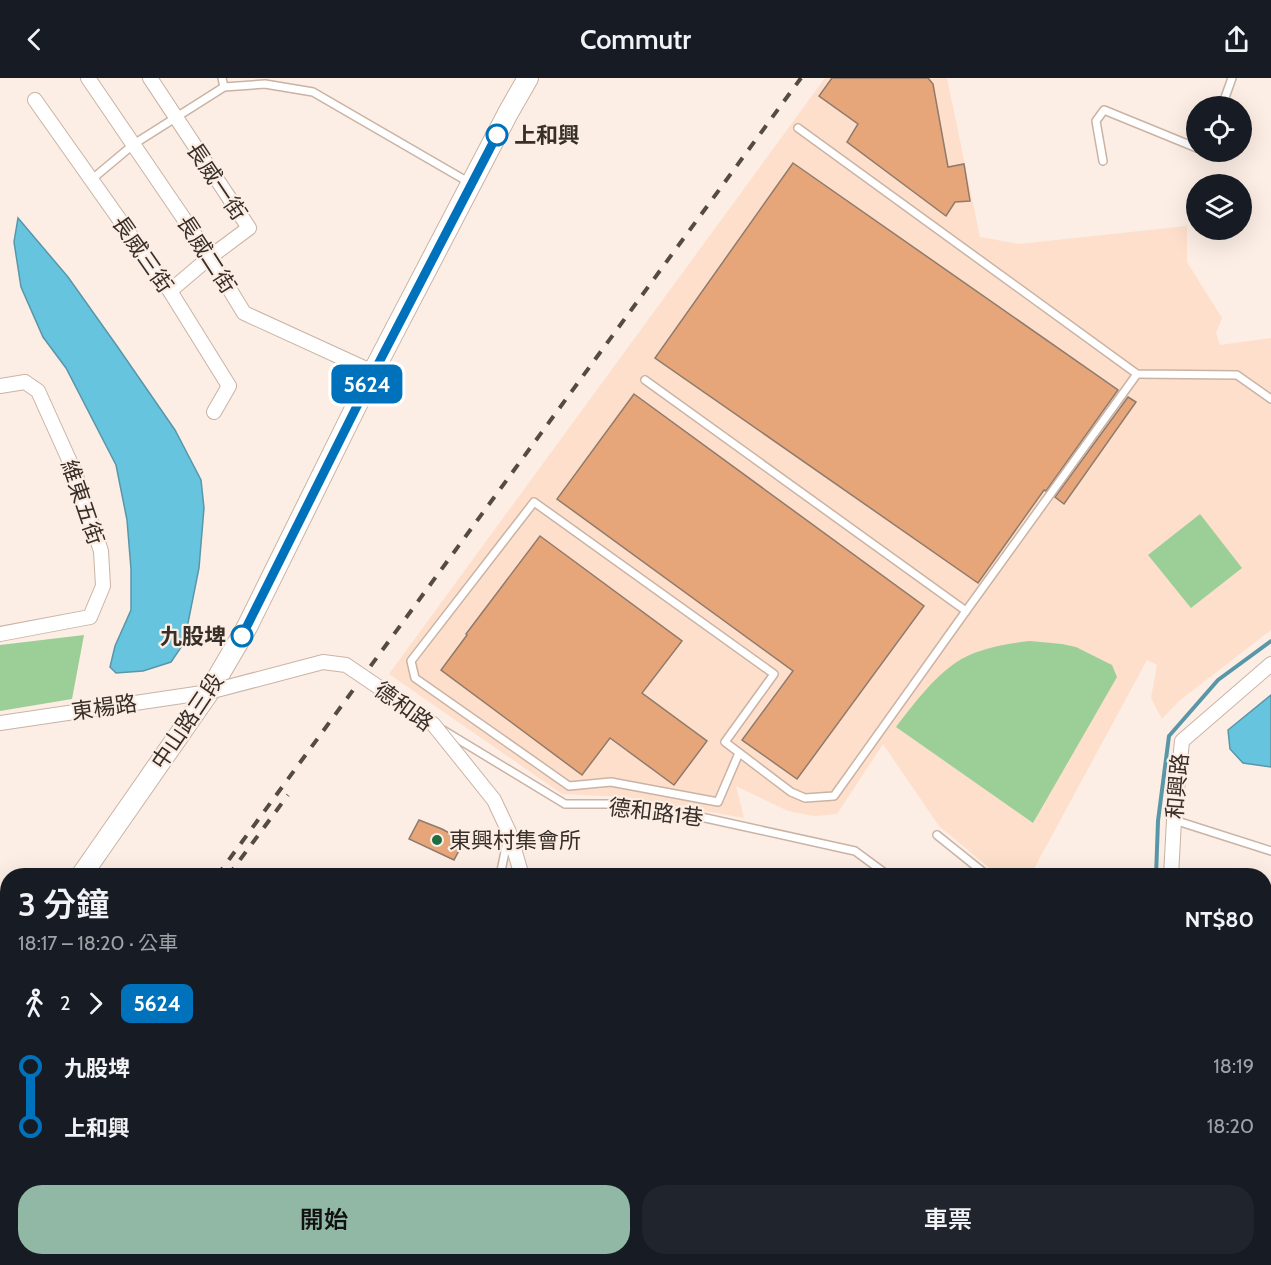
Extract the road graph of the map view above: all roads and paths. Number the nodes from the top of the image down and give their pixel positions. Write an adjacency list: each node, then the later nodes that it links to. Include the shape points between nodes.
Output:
1 (88, 78): 11 (street, 長威二街)
2 (150, 78): 9 (street, 長威一街)
3 (222, 78): 6 (lane)
4 (528, 78): 15 (street, 中山路三段)
5 (1233, 78): 7 (lane)
6 (224, 87): 9 (lane); 15 (lane, via 265,84 313,92)
7 (1226, 96)
8 (35, 100): 14 (street, 長威三街)
9 (175, 118): 11 (lane); 16 (street, 長威一街, via 249,228)
10 (798, 128): 19 (lane)
11 (134, 144): 14 (lane); 16 (street, 長威二街)
12 (1186, 144): 13 (lane, via 1104,110 1096,121)
13 (1103, 161)
14 (91, 180): 17 (street, 長威三街)
15 (472, 184): 18 (street, 中山路三段)
16 (210, 257): 17 (street, 長威一街); 18 (street, 長威二街, via 244,313)
17 (170, 291): 23 (street, 長威三街, via 229,386)
18 (374, 372): 27 (street, 中山路三段, via 247,627)
19 (1137, 374): 22 (lane, via 1237,375); 24 (lane)
20 (645, 380): 24 (lane)
21 (0, 386): 25 (street, 維東五街, via 25,382 38,391 75,473 101,551 103,586 90,617)
22 (1271, 399)
23 (214, 412)
24 (966, 611): 30 (lane, via 834,796 806,798 791,792)
25 (0, 633)
26 (1271, 664): 31 (street, 和興路, via 1182,741)
27 (209, 692): 28 (street, 東楊路); 29 (street, 德和路, bridge, via 323,662 346,666); 35 (street, 中山路三段)
28 (0, 723)
29 (433, 724): 32 (street, 德和路, bridge, via 494,800); 38 (lane, 德和路1巷, via 565,804 631,804 701,817 855,851)
30 (739, 753): 30 (lane, via 725,742 774,674 534,502 411,661 415,678 569,786 611,782 718,802)
31 (1174, 820): 34 (lane); 40 (street, 和興路)
32 (509, 832): 36 (lane); 37 (street, 德和路)
33 (937, 836): 39 (lane)
34 (1271, 851)
35 (87, 868)
36 (502, 868)
37 (520, 868)
38 (878, 868)
39 (978, 868)
40 (1172, 868)

